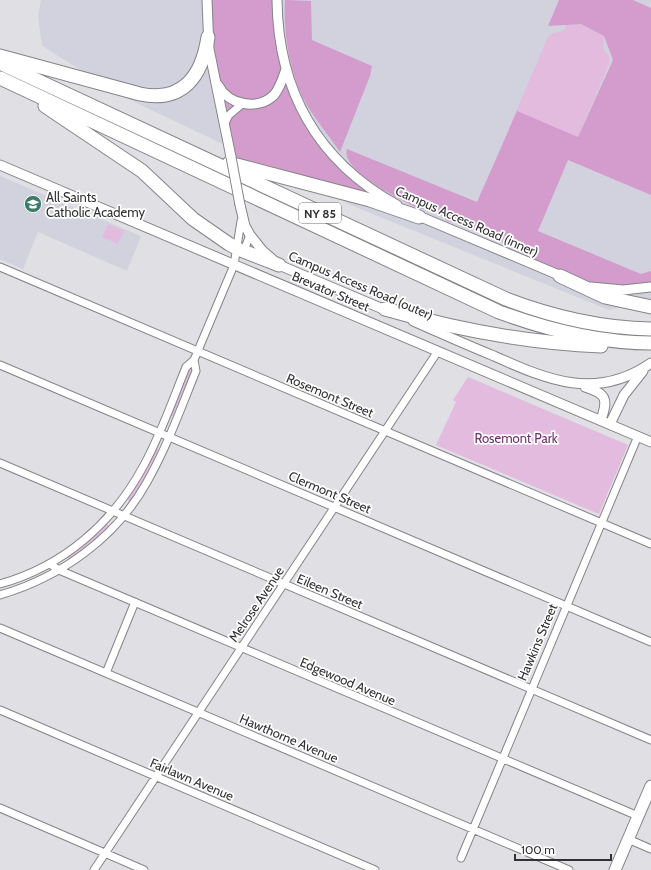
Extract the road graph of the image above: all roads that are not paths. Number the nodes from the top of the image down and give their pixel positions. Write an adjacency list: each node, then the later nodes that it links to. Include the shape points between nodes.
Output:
1 (207, 0): 3 (street, Campus Access Road (outer))
2 (277, 0): 6 (street, Campus Access Road (inner), via 279,38)
3 (208, 37): 4 (highway, via 201,66 191,80 179,90 156,96 140,94); 7 (street, Campus Access Road (outer))
4 (0, 56)
5 (0, 63): 10 (highway, NY 85)
6 (286, 69): 9 (street, via 279,88 270,98 264,102); 14 (street, Campus Access Road (inner), via 297,102 326,148 375,192)
7 (213, 75): 9 (street, via 224,94); 11 (street, Campus Access Road (outer))
8 (0, 79): 16 (highway, via 142,171 193,219); 25 (highway, NY 85, via 499,312 570,334)
9 (242, 104): 11 (street, via 229,114)
10 (119, 119): 14 (highway, via 229,163 370,200); 24 (highway, NY 85, via 506,299 550,315 573,320)
11 (224, 125): 13 (street, Campus Access Road (outer), bridge)
12 (0, 165): 17 (street, Brevator Street)
13 (241, 209): 15 (street, Campus Access Road (outer)); 16 (street)
14 (419, 216): 20 (street, Campus Access Road (inner))
15 (250, 235): 16 (street); 18 (street, Campus Access Road (outer))
16 (241, 250): 17 (street); 18 (highway)
17 (234, 265): 27 (street, Brevator Street); 28 (street)
18 (278, 265): 23 (street, Campus Access Road (outer))
19 (0, 267): 28 (street, Rosemont Street)
20 (560, 276): 21 (street, Campus Access Road (inner), via 606,290); 22 (highway, via 606,297)
21 (651, 286)
22 (651, 307)
23 (385, 310): 26 (highway, via 511,339 566,345); 32 (street, Campus Access Road (outer), via 533,373)
24 (651, 329)
25 (651, 343)
26 (651, 348)
27 (438, 351): 33 (street, Brevator Street); 34 (street, Melrose Avenue)
28 (197, 352): 29 (street); 34 (street, Rosemont Street)
29 (194, 360): 35 (street, via 186,367); 36 (street, via 196,371)
30 (651, 363): 32 (street, Campus Access Road (outer), via 620,379 599,384); 33 (street, via 637,377)
31 (0, 365): 35 (street, Clermont Street)
32 (574, 384): 33 (street, via 597,391 604,396)
33 (606, 422): 37 (street, Brevator Street)
34 (386, 431): 40 (street, Melrose Avenue); 43 (street, Rosemont Street)
35 (158, 432): 36 (street, Clermont Street); 41 (street, via 139,474)
36 (168, 436): 40 (street, Clermont Street); 42 (street, via 147,482)
37 (638, 436): 38 (street, Brevator Street); 43 (street, Hawkins Street)
38 (651, 442)
39 (0, 463): 41 (street, Eileen Street)
40 (334, 507): 48 (street, Melrose Avenue); 51 (street, Clermont Street)
41 (113, 511): 42 (street, Eileen Street); 45 (street, via 85,539)
42 (124, 516): 46 (street, via 91,548); 48 (street, Eileen Street)
43 (601, 522): 44 (street, Rosemont Street); 51 (street, Hawkins Street)
44 (651, 544)
45 (50, 564): 46 (street, Edgewood Avenue); 47 (street)
46 (59, 570): 49 (street, via 25,587); 50 (street, Edgewood Avenue)
47 (0, 584)
48 (284, 584): 54 (street, Melrose Avenue); 56 (street, Eileen Street)
49 (0, 595)
50 (135, 602): 54 (street, Edgewood Avenue); 55 (street)
51 (566, 606): 53 (street, Clermont Street); 56 (street, Hawkins Street)
52 (0, 628): 55 (street, Hawthorne Avenue)
53 (651, 642)
54 (241, 648): 58 (street, Melrose Avenue); 60 (street, Edgewood Avenue)
55 (106, 673): 58 (street, Hawthorne Avenue)
56 (530, 689): 59 (street, Eileen Street); 60 (street, Hawkins Street)
57 (0, 710): 61 (street, Fairlawn Avenue)
58 (199, 712): 61 (street, Melrose Avenue); 65 (street, Hawthorne Avenue)
59 (651, 740)
60 (503, 760): 64 (street, Edgewood Avenue); 65 (street, Hawkins Street)
61 (156, 777): 68 (street, Melrose Avenue); 72 (street, Fairlawn Avenue)
62 (651, 786): 64 (main road)
63 (0, 808): 68 (street)
64 (638, 816): 66 (main road)
65 (473, 830): 69 (street, Hawkins Street); 73 (street, Hawthorne Avenue)
66 (628, 839): 67 (street); 74 (main road)
67 (651, 849)
68 (105, 853): 70 (street, Melrose Avenue); 71 (street)
69 (460, 858)
70 (94, 870)
71 (144, 870)
72 (375, 870)
73 (569, 870)
74 (615, 870)

